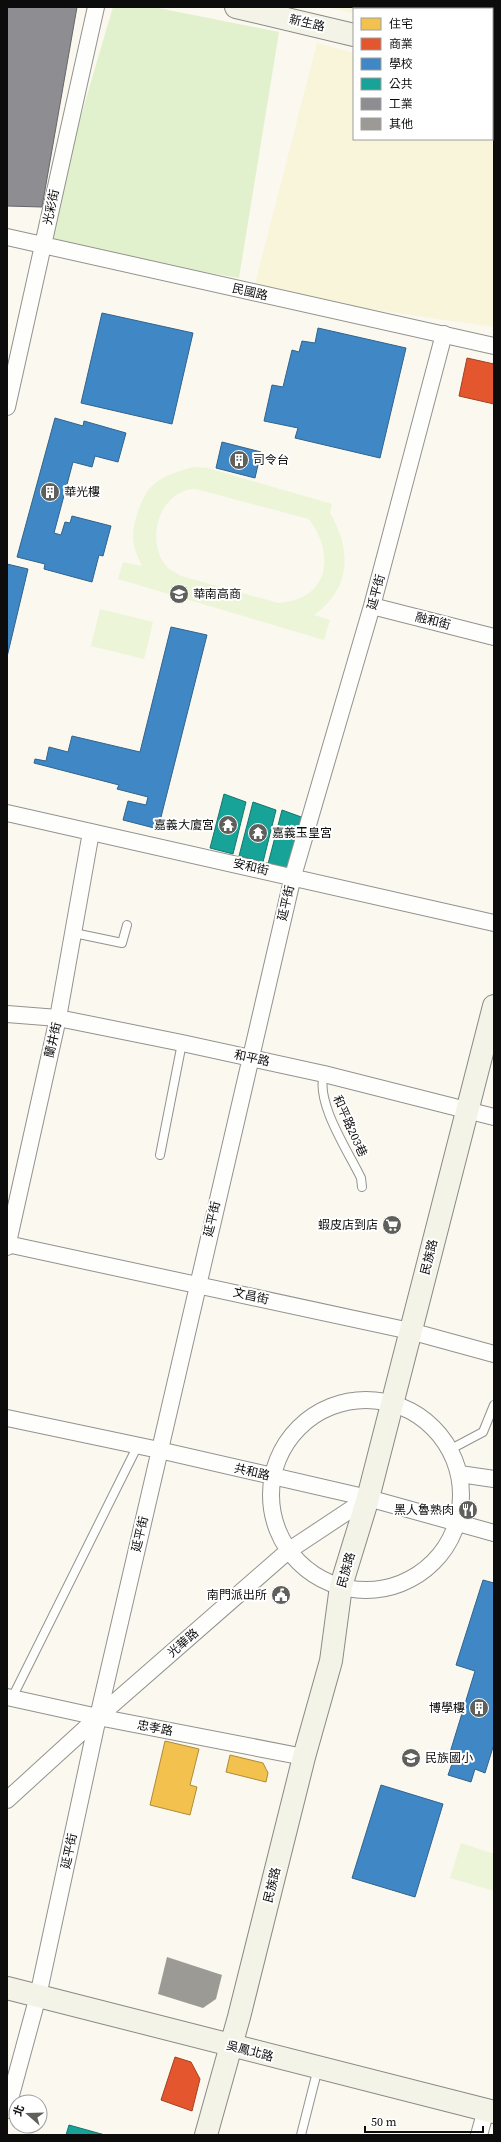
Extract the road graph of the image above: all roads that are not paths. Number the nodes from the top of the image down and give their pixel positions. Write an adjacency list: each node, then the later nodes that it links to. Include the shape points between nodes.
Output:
1 (96, 7): 5 (street, 光彩街)
2 (236, 7): 3 (main road, 新生路)
3 (353, 34)
4 (7, 237): 5 (street, 民國路)
5 (43, 245): 6 (street, 民國路); 8 (street, 光彩街)
6 (444, 334): 7 (street, 民國路); 9 (street, 延平街)
7 (494, 346)
8 (7, 407)
9 (372, 606): 10 (street, 融和街); 13 (street, 延平街)
10 (494, 637)
11 (7, 813): 12 (street, 安和街)
12 (91, 832): 13 (street, 安和街); 16 (street, 蘭井街)
13 (293, 876): 14 (street, 安和街); 21 (street, 延平街)
14 (494, 923)
15 (127, 925): 16 (lane, via 122,944)
16 (74, 933): 19 (street, 蘭井街)
17 (494, 1006): 23 (main road, 民族路)
18 (7, 1014): 19 (street, 和平路)
19 (58, 1018): 20 (street, 和平路); 27 (street, 蘭井街)
20 (182, 1043): 21 (street, 和平路); 25 (lane)
21 (250, 1058): 22 (street, 和平路); 28 (street, 延平街)
22 (324, 1074): 23 (street, 和平路); 26 (lane, 和平路203巷, via 321,1084 325,1106 361,1178)
23 (467, 1111): 24 (street, 和平路); 29 (main road, 民族路)
24 (494, 1117)
25 (160, 1155)
26 (362, 1187)
27 (7, 1245): 28 (street, 文昌街)
28 (197, 1284): 29 (street, 文昌街); 36 (street, 延平街)
29 (410, 1331): 30 (street, 文昌街); 31 (main road, 民族路)
30 (494, 1354)
31 (392, 1404): 35 (street, via 412,1410 434,1427); 38 (street, via 355,1399 326,1407 301,1424 282,1448); 40 (main road, 民族路)
32 (494, 1405): 35 (lane, via 483,1432)
33 (7, 1418): 34 (street, 共和路)
34 (138, 1446): 36 (street, 共和路); 45 (lane)
35 (451, 1449): 37 (street)
36 (159, 1450): 38 (street, 共和路); 46 (street, 延平街)
37 (460, 1474): 39 (street); 41 (street, via 462,1499)
38 (272, 1476): 40 (street, 共和路); 43 (street, via 270,1502 276,1528)
39 (494, 1479)
40 (368, 1498): 41 (street, 共和路); 43 (street, 光華路); 44 (main road, 民族路)
41 (458, 1524): 42 (street, 共和路); 44 (street, via 444,1551 423,1572 397,1586 367,1591)
42 (494, 1533)
43 (288, 1551): 44 (street, via 318,1579); 46 (street, 光華路)
44 (341, 1586): 47 (main road, 民族路, via 331,1661)
45 (9, 1697): 46 (street, 忠孝路)
46 (98, 1717): 47 (street, 忠孝路); 48 (street, 光華路); 50 (street, 延平街)
47 (304, 1757): 51 (main road, 民族路)
48 (7, 1800)
49 (7, 1988): 50 (main road, 吳鳳北路)
50 (38, 1996): 51 (main road, 吳鳳北路); 53 (street, 延平街)
51 (231, 2046): 52 (main road, 吳鳳北路); 55 (main road, 民族路)
52 (318, 2068): 54 (main road, 吳鳳北路); 56 (lane)
53 (7, 2110)
54 (490, 2111): 57 (street)
55 (206, 2135)
56 (301, 2135)
57 (479, 2135)

